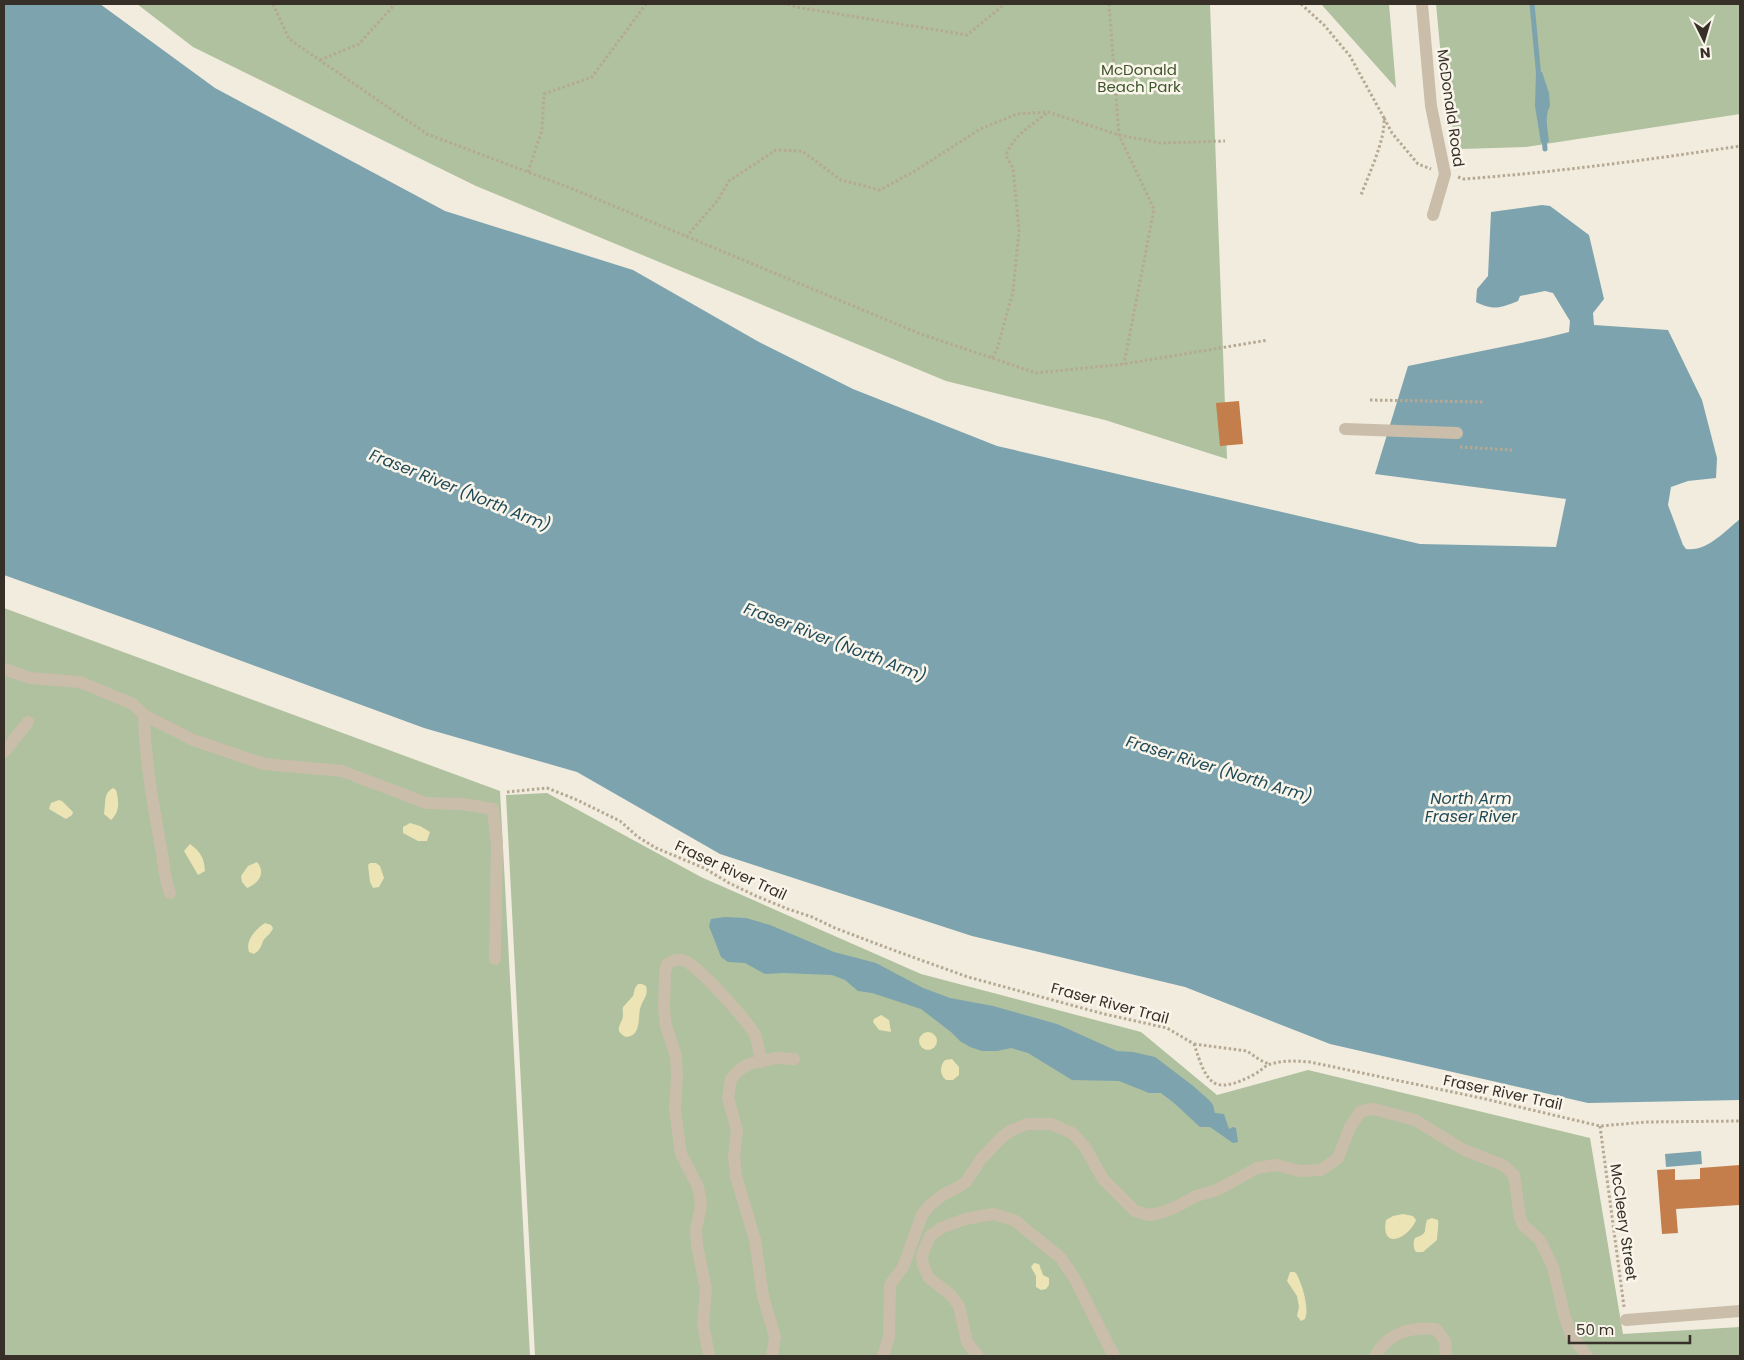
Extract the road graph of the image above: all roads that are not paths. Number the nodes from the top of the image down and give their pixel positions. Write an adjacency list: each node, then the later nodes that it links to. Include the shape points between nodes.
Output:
1 (1422, 4): 2 (street, McDonald Road, via 1431,106 1444,174)
2 (1433, 215)
3 (1345, 429): 4 (street)
4 (1457, 433)
5 (4, 669): 6 (street, via 30,678 80,682 133,704)
6 (144, 715): 9 (street, via 153,804 165,880); 10 (street, via 193,740 264,764 342,772 426,803 494,809 497,845)
7 (28, 722): 8 (street)
8 (4, 752)
9 (170, 892)
10 (495, 960)
11 (794, 1059): 12 (street, via 776,1058)
12 (760, 1062): 15 (street, via 755,1036 696,967 675,959 667,964 664,1009 676,1056 675,1109 681,1154 698,1188 701,1206 696,1229 706,1289 703,1323); 16 (street, via 749,1064 731,1079 728,1098 737,1130 736,1176 755,1240 763,1296 775,1337)
13 (1740, 1312): 14 (street)
14 (1626, 1320)
15 (709, 1356)
16 (772, 1356)
17 (883, 1356): 22 (street, via 889,1337 890,1285 903,1267 922,1215 944,1194 966,1182 981,1159 1012,1130 1027,1124 1051,1124 1072,1133 1085,1147 1103,1179 1135,1212 1150,1214 1218,1190 1257,1168 1276,1165 1300,1171 1321,1170 1338,1158 1350,1126 1361,1111 1374,1109 1415,1120 1464,1150 1503,1165 1514,1174 1523,1225 1540,1240 1553,1266 1571,1335)
18 (978, 1356): 19 (street, via 967,1342 959,1306 950,1294 929,1278 922,1255 930,1236 940,1228 993,1214 1014,1220 1061,1258)
19 (1114, 1356)
20 (1375, 1356): 21 (street, via 1380,1347 1395,1335 1417,1328 1436,1329 1445,1341)
21 (1446, 1356)
22 (1587, 1356)

